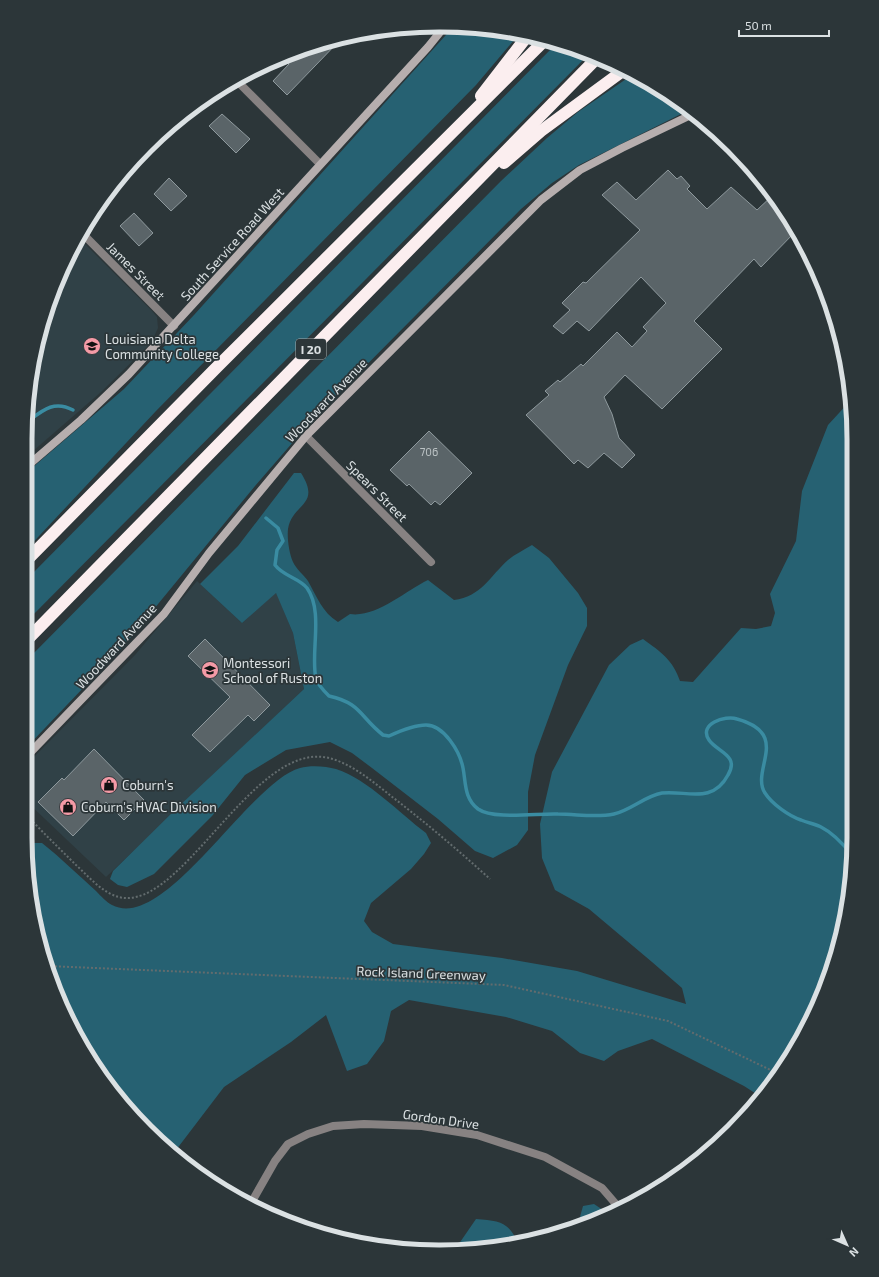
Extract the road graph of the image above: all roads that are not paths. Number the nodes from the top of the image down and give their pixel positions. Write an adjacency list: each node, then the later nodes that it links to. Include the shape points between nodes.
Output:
1 (440, 32): 9 (main road, South Service Road West)
2 (523, 41): 8 (highway)
3 (540, 45): 8 (highway)
4 (593, 62): 10 (highway, I 20)
5 (619, 74): 10 (highway, via 542,131)
6 (240, 84): 9 (street)
7 (688, 116): 13 (main road, Woodward Avenue, via 580,170 541,200)
8 (443, 143): 15 (highway)
9 (320, 164): 12 (main road, South Service Road West)
10 (443, 214): 17 (highway, I 20)
11 (86, 237): 12 (street, James Street)
12 (174, 326): 14 (main road, South Service Road West, via 81,420)
13 (306, 436): 16 (street, Spears Street); 18 (main road, Woodward Avenue, via 209,553 164,614)
14 (32, 462)
15 (32, 555)
16 (431, 562)
17 (32, 635)
18 (32, 751)
19 (253, 1200): 20 (street, Gordon Drive, via 288,1144 333,1126 364,1124 422,1126 477,1135 545,1157 602,1188)
20 (616, 1205)

